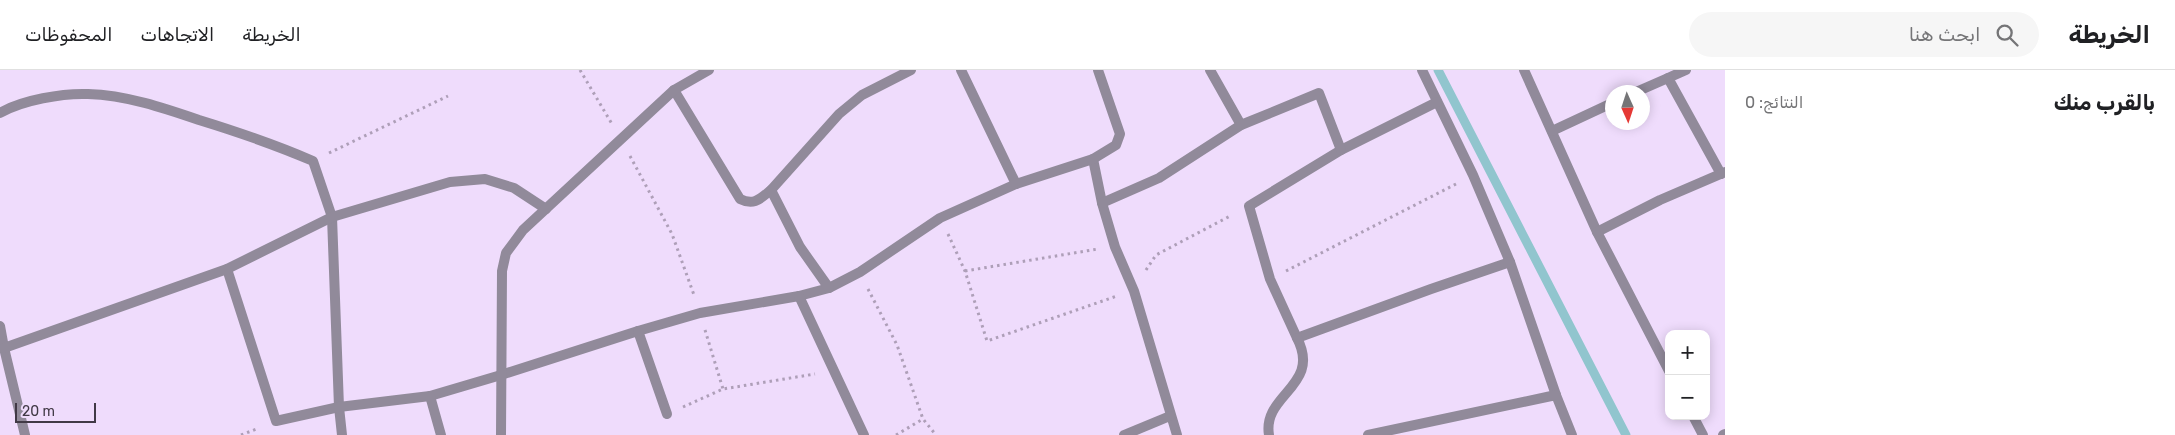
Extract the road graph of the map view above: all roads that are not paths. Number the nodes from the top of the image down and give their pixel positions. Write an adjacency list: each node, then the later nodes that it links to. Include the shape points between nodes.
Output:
1 (709, 70): 11 (street)
2 (911, 70): 21 (street, via 862,95 839,114)
3 (961, 70): 20 (street)
4 (1098, 70): 18 (street, via 1120,134 1116,144)
5 (1210, 70): 15 (street)
6 (1422, 70): 12 (street)
7 (1524, 70): 16 (street)
8 (1686, 70): 9 (street)
9 (1668, 78): 10 (street); 19 (street)
10 (1650, 86)
11 (674, 90): 21 (street, via 740,199 755,202); 23 (street)
12 (1437, 102): 17 (street); 26 (street)
13 (1605, 106): 16 (street)
14 (0, 113): 24 (street, via 8,108 60,96 88,94 143,102 272,143 313,161)
15 (1241, 125): 17 (street, via 1319,93); 22 (street, via 1159,178)
16 (1552, 131): 25 (street)
17 (1341, 150): 32 (street, via 1249,206 1270,279)
18 (1093, 159): 20 (street); 22 (street)
19 (1723, 173): 25 (street)
20 (1016, 184): 28 (street, via 940,218 860,272)
21 (771, 190): 28 (street, via 800,247)
22 (1102, 202): 40 (street, via 1115,246 1134,291)
23 (546, 209): 24 (street, via 514,188 485,178 450,182); 35 (street, via 523,230 506,253 502,271)
24 (332, 217): 27 (street); 38 (street)
25 (1597, 232): 34 (street)
26 (1510, 262): 32 (street); 36 (street)
27 (227, 269): 33 (street); 38 (street, via 276,421)
28 (829, 288): 29 (street)
29 (799, 296): 31 (street, via 700,313); 46 (street)
30 (0, 326): 33 (street)
31 (638, 330): 35 (street); 39 (street)
32 (1297, 338): 49 (street, via 1302,348 1303,370 1272,412)
33 (4, 348): 42 (street)
34 (1665, 363)
35 (501, 375): 37 (street); 45 (street)
36 (1556, 395): 50 (street); 51 (street)
37 (430, 396): 38 (street); 44 (street)
38 (339, 407): 43 (street)
39 (667, 414)
40 (1170, 416): 47 (street); 48 (street)
41 (1695, 420): 52 (street)
42 (25, 435)
43 (342, 435)
44 (441, 435)
45 (501, 435)
46 (864, 435)
47 (1124, 435)
48 (1177, 435)
49 (1269, 435)
50 (1368, 435)
51 (1572, 435)
52 (1702, 435)

